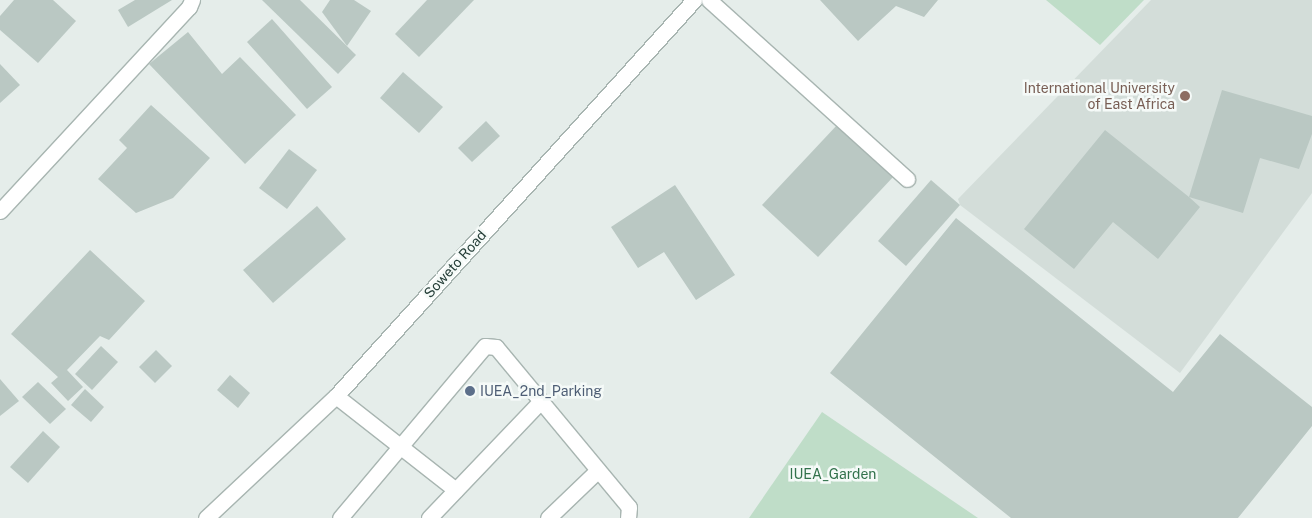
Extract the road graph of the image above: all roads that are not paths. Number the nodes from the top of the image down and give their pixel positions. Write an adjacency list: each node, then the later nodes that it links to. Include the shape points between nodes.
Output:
1 (192, 0): 5 (street, via 190,7)
2 (694, 0): 6 (street, Soweto Road)
3 (709, 0): 4 (street)
4 (907, 180)
5 (0, 211)
6 (336, 396): 8 (street); 11 (street, Soweto Road)
7 (541, 401): 8 (street, via 496,347 485,346); 9 (street); 10 (street)
8 (399, 448): 10 (street); 12 (street)
9 (598, 470): 14 (street); 15 (street, via 629,507)
10 (456, 490): 13 (street)
11 (206, 518)
12 (340, 518)
13 (429, 518)
14 (548, 518)
15 (628, 518)

